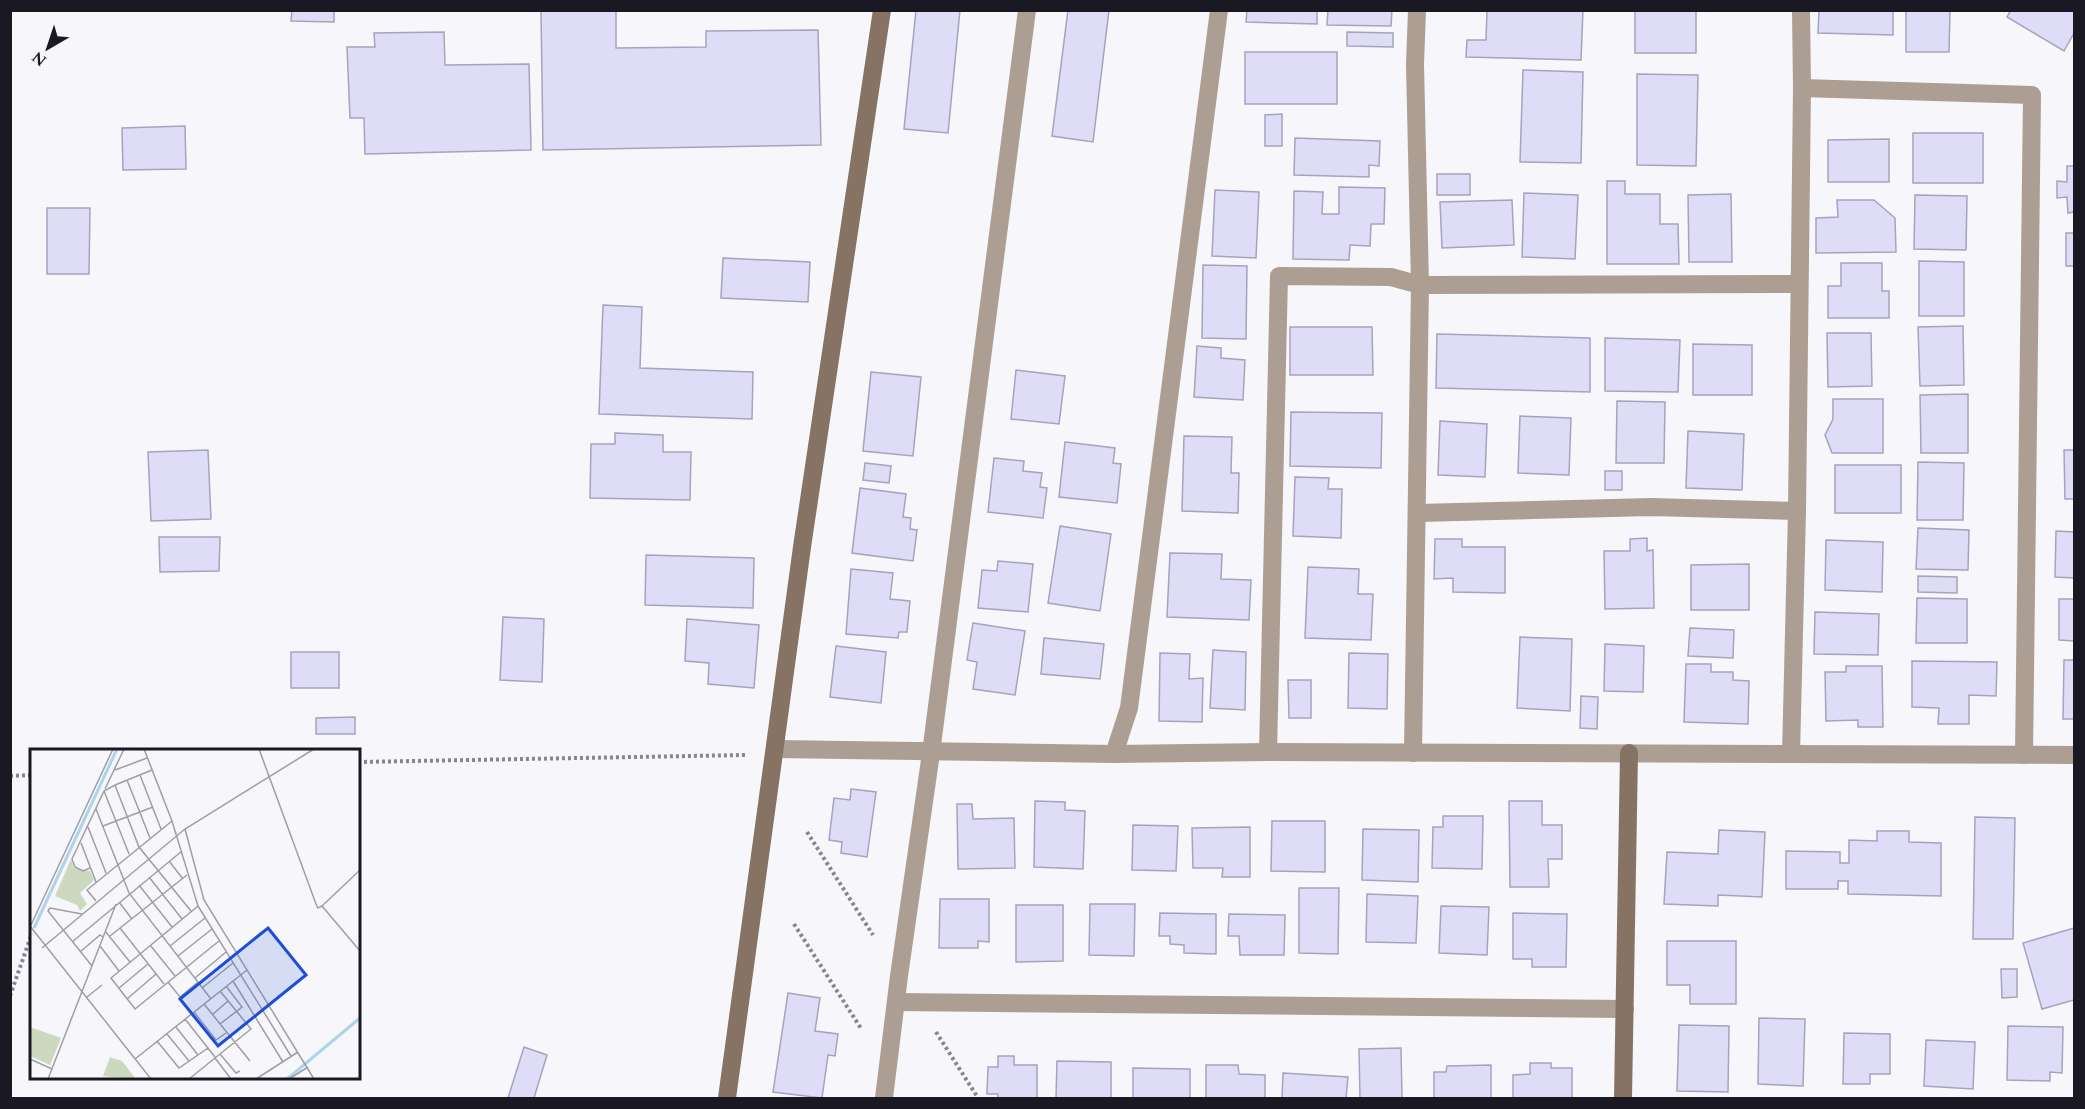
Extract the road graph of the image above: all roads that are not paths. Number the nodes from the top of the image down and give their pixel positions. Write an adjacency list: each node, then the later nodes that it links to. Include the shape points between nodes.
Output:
1 (882, 10): 11 (street)
2 (1027, 10): 13 (street)
3 (1219, 10): 16 (street, via 1129,708)
4 (1417, 10): 8 (street)
5 (1801, 10): 6 (street)
6 (1803, 88): 7 (street); 18 (street, via 2032,94)
7 (1799, 284): 8 (street); 9 (street)
8 (1420, 285): 10 (street); 12 (street, via 1391,277 1279,276)
9 (1797, 511): 10 (street, via 1651,507); 17 (street)
10 (1418, 513): 14 (street)
11 (776, 749): 13 (street); 22 (street)
12 (1268, 752): 14 (street); 16 (street)
13 (932, 753): 16 (street); 20 (street)
14 (1413, 753): 15 (street)
15 (1629, 753): 17 (street); 21 (street)
16 (1114, 754)
17 (1791, 754): 18 (street)
18 (2024, 755): 19 (street)
19 (2074, 755)
20 (896, 1002): 21 (street); 23 (street)
21 (1625, 1009): 24 (street)
22 (727, 1098)
23 (884, 1098)
24 (1623, 1098)

